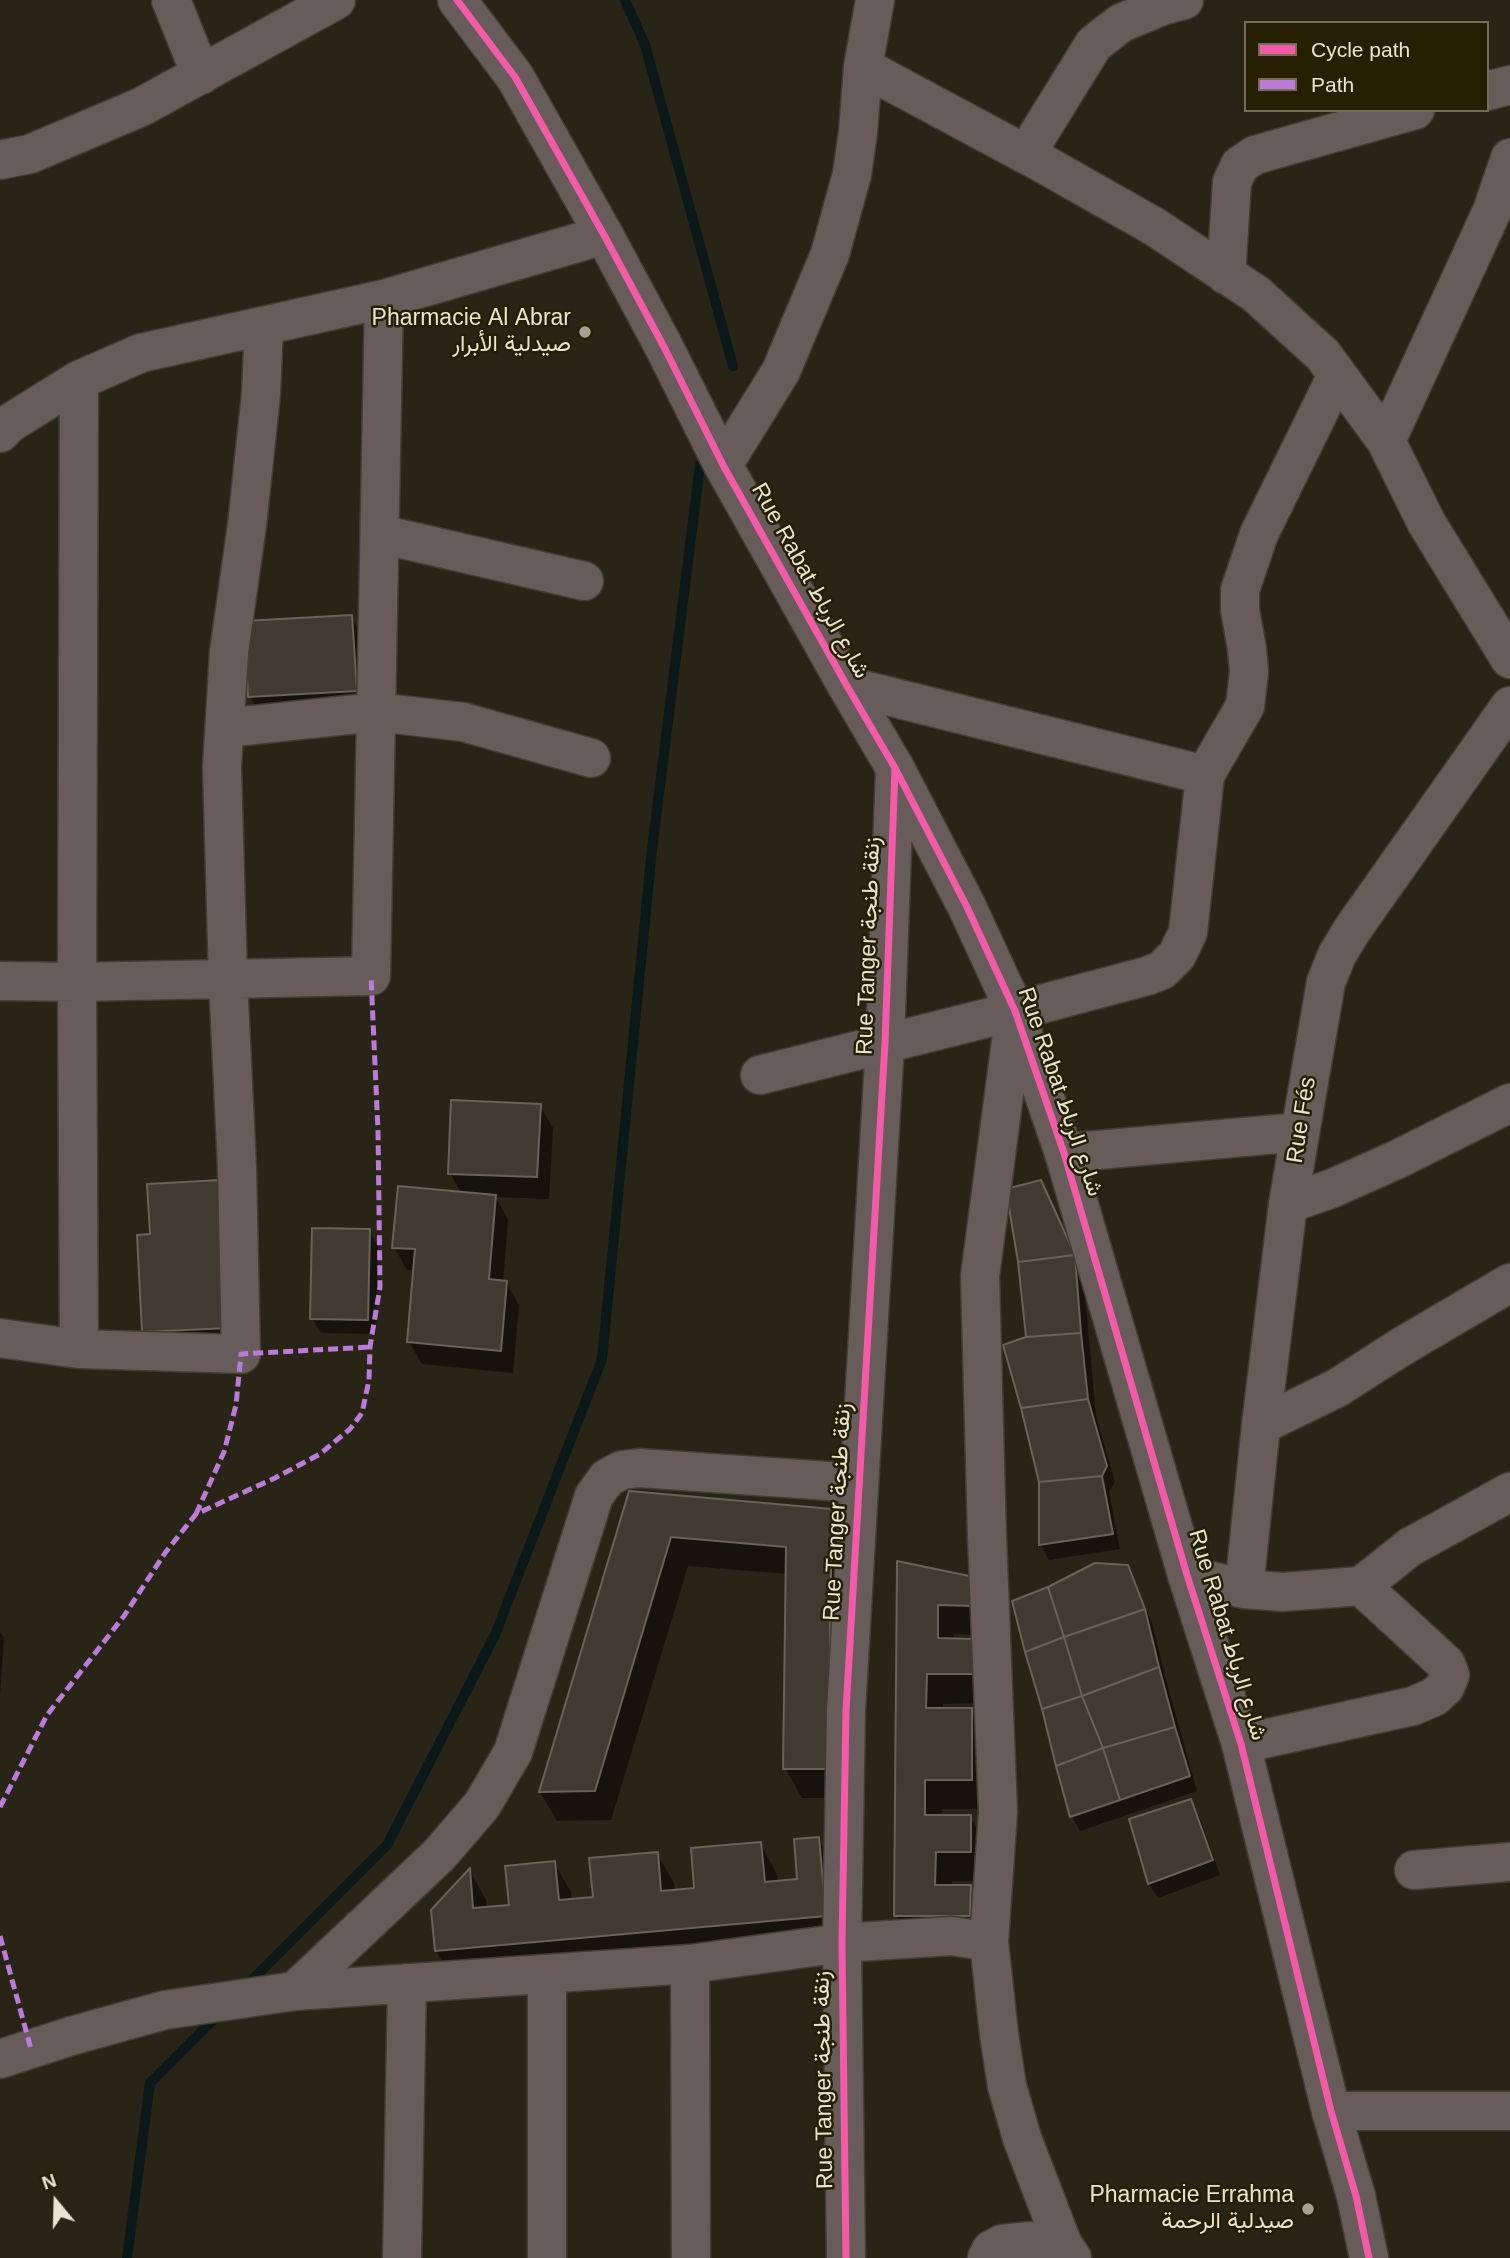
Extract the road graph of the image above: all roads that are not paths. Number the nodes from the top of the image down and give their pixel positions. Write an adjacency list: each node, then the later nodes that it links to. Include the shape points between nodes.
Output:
1 (171, 0): 7 (street)
2 (335, 0): 7 (street)
3 (457, 0): 15 (street, Rue Rabat شارع الرباط, via 515,77)
4 (875, 0): 6 (street)
5 (1184, 0): 11 (street, via 1121,23 1094,44)
6 (863, 67): 11 (street); 23 (street, via 852,174 830,254 781,371)
7 (201, 75): 13 (street, via 141,107 30,154)
8 (1510, 85): 9 (street)
9 (1489, 90)
10 (1408, 112): 16 (street, via 1255,155 1240,165 1232,182)
11 (1026, 154): 16 (street, via 1154,227)
12 (1510, 158): 14 (street)
13 (0, 160)
14 (1501, 205): 22 (street)
15 (604, 235): 17 (street); 23 (street, Rue Rabat شارع الرباط)
16 (1226, 275): 19 (street, via 1266,303 1323,355)
17 (384, 299): 18 (street); 24 (street)
18 (264, 327): 20 (street, via 141,353); 30 (street)
19 (1337, 375): 22 (street); 33 (street, via 1245,571 1240,610 1249,672 1245,706)
20 (79, 380): 21 (street); 36 (street)
21 (3, 424)
22 (1386, 441): 26 (street, via 1426,522)
23 (723, 465): 27 (street, Rue Rabat شارع الرباط)
24 (380, 534): 25 (street); 29 (street)
25 (584, 581)
26 (1510, 659)
27 (846, 686): 32 (street, Rue Rabat شارع الرباط); 33 (street)
28 (1510, 706): 41 (street, Rue Fés, via 1337,955 1318,1019)
29 (376, 712): 30 (street); 31 (street, via 463,722); 34 (street, via 371,975)
30 (225, 728): 34 (street)
31 (591, 758)
32 (895, 768): 37 (street, Rue Rabat شارع الرباط, via 967,906); 38 (street, Rue Tanger زنقة طنجة)
33 (1205, 775): 37 (street, via 1188,932 1177,955 1162,970 1147,976)
34 (228, 979): 36 (street); 46 (street, via 241,1354)
35 (0, 981): 36 (street)
36 (77, 982): 46 (street)
37 (1015, 1012): 38 (street); 42 (street, Rue Rabat شارع الرباط); 56 (street, via 980,1276 998,1812)
38 (885, 1043): 39 (street); 48 (street, Rue Tanger زنقة طنجة)
39 (760, 1075)
40 (1510, 1102): 43 (street, via 1396,1160)
41 (1300, 1132): 42 (street); 43 (street, Rue Fés)
42 (1064, 1153): 50 (street, Rue Rabat شارع الرباط)
43 (1288, 1204): 47 (street, Rue Fés)
44 (1510, 1283): 47 (street, via 1337,1388)
45 (0, 1338): 46 (street)
46 (79, 1349)
47 (1261, 1425): 52 (street, Rue Fés)
48 (858, 1483): 57 (street, Rue Tanger زنقة طنجة, via 846,1711); 61 (street, via 639,1468 607,1478 594,1496 513,1752 482,1805 439,1855)
49 (1510, 1492): 51 (street, via 1410,1547)
50 (1187, 1575): 52 (street); 53 (street, Rue Rabat شارع الرباط)
51 (1361, 1586): 52 (street, via 1283,1592); 53 (street, via 1446,1664 1450,1675 1446,1687 1413,1706)
52 (1244, 1589)
53 (1241, 1744): 63 (street, Rue Rabat شارع الرباط)
54 (1510, 1862): 55 (street)
55 (1415, 1870)
56 (989, 1942): 57 (street, via 952,1936); 65 (street, via 1007,2086 1022,2138)
57 (842, 1944): 58 (street); 69 (street, Rue Tanger زنقة طنجة)
58 (690, 1964): 59 (street); 68 (street)
59 (547, 1974): 60 (street); 67 (street)
60 (407, 1983): 61 (street); 66 (street)
61 (285, 1992): 62 (street, via 165,2010)
62 (0, 2059)
63 (1331, 2111): 64 (street); 71 (street, Rue Rabat شارع الرباط)
64 (1510, 2111)
65 (1067, 2251): 70 (street, via 1030,2241 1002,2244 990,2250)
66 (402, 2258)
67 (547, 2258)
68 (691, 2258)
69 (846, 2258)
70 (987, 2258)
71 (1369, 2258)

